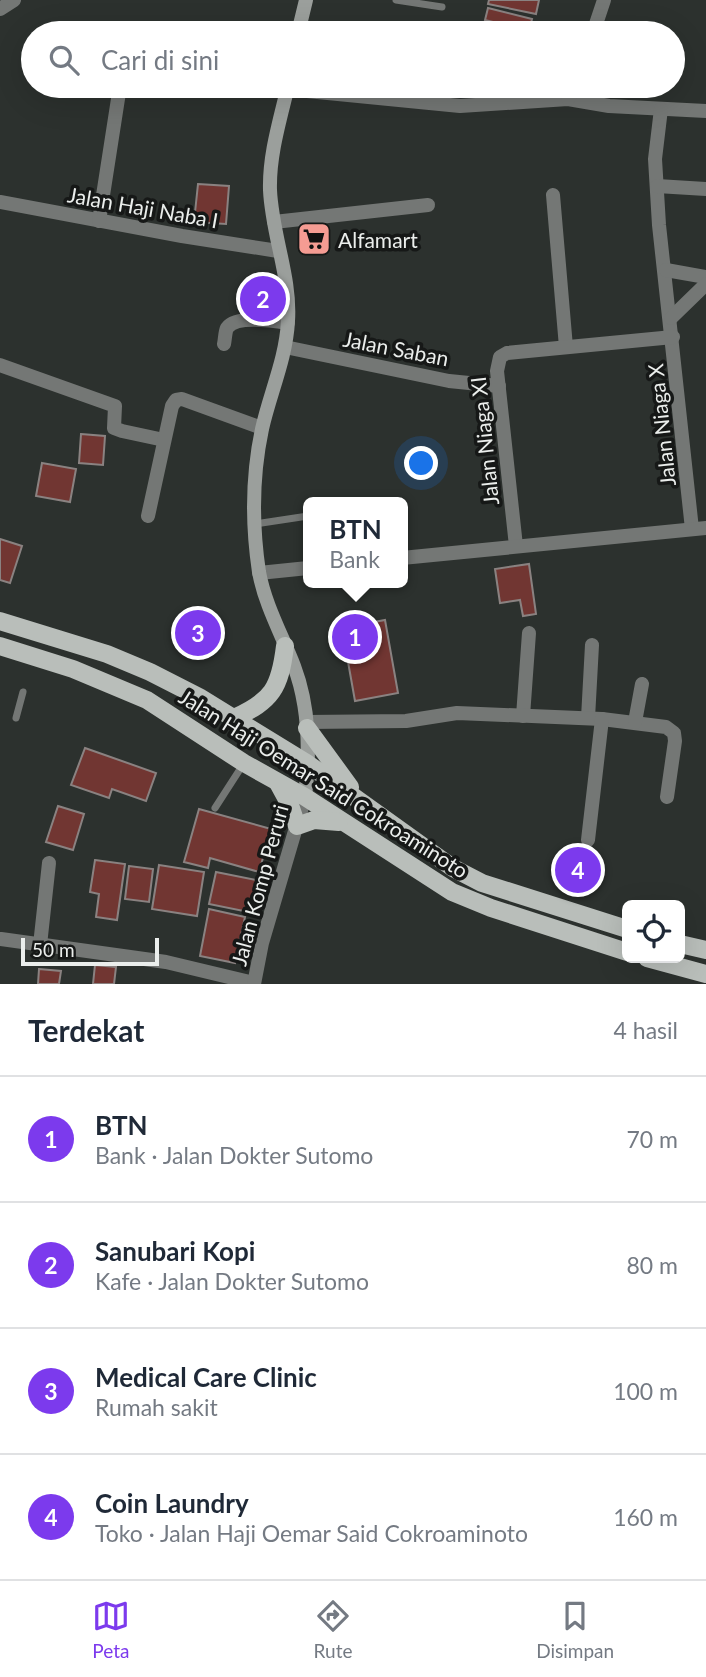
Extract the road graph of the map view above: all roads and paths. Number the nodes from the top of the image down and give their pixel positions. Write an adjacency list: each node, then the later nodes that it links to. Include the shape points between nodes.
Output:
1 (14, 0): 6 (street)
2 (306, 0): 7 (main road)
3 (397, 0): 5 (lane)
4 (604, 0): 8 (street)
5 (442, 7)
6 (0, 9)
7 (301, 21)
8 (597, 21)
9 (118, 98): 21 (street)
10 (284, 98): 22 (main road, via 271,171)
11 (387, 98): 12 (street, via 460,106)
12 (523, 98)
13 (587, 98): 14 (street, via 609,106)
14 (661, 109): 15 (street); 16 (street, Jalan Niaga X)
15 (706, 111)
16 (657, 186): 17 (street); 24 (street, Jalan Niaga X)
17 (706, 189)
18 (554, 195): 32 (street)
19 (0, 202): 21 (street, Jalan Haji Naba I)
20 (428, 205): 22 (street)
21 (99, 221): 23 (street, Jalan Haji Naba I)
22 (274, 222): 23 (main road)
23 (278, 251): 28 (main road, via 288,291)
24 (666, 270): 25 (street); 27 (street, Jalan Niaga X)
25 (706, 278)
26 (706, 284): 27 (street)
27 (671, 318): 29 (street, Jalan Niaga X)
28 (288, 323): 30 (street, via 258,320 232,324 226,329); 31 (main road)
29 (673, 337): 32 (street, Jalan Niaga XI); 40 (street, Jalan Niaga X)
30 (224, 344)
31 (285, 347): 34 (street, Jalan Saban, via 449,381); 35 (main road)
32 (566, 347): 34 (street, Jalan Niaga XI, via 500,357)
33 (0, 365): 36 (street, via 115,406 114,428)
34 (499, 386): 41 (street, Jalan Niaga XI)
35 (262, 428): 36 (street, via 179,399 172,406); 39 (main road)
36 (164, 440): 37 (street)
37 (148, 516)
38 (303, 517): 39 (lane)
39 (254, 524): 44 (main road)
40 (699, 528): 41 (street)
41 (516, 546): 42 (street)
42 (408, 557)
43 (303, 569): 44 (street)
44 (260, 573): 49 (main road)
45 (0, 621): 54 (main road, Jalan Haji Oemar Said Cokroaminoto, via 107,654)
46 (529, 633): 52 (street)
47 (592, 645): 55 (street)
48 (0, 646): 58 (main road, Jalan Haji Oemar Said Cokroaminoto, via 73,669 147,701)
49 (285, 646): 54 (main road, via 282,672 268,698); 57 (main road, via 299,681)
50 (642, 684): 56 (street)
51 (23, 692): 53 (lane)
52 (523, 716): 55 (street); 57 (street, via 457,713 406,721)
53 (16, 718)
54 (234, 718): 59 (main road, Jalan Haji Oemar Said Cokroaminoto)
55 (595, 719): 56 (street); 67 (street)
56 (635, 722): 62 (street, via 666,727 674,733)
57 (307, 725): 59 (main road); 63 (main road)
58 (244, 763): 60 (main road, Jalan Haji Oemar Said Cokroaminoto); 64 (lane)
59 (308, 764): 61 (main road); 63 (main road, Jalan Haji Oemar Said Cokroaminoto)
60 (278, 783): 61 (main road, Jalan Haji Oemar Said Cokroaminoto); 66 (main road)
61 (304, 797): 65 (main road, Jalan Haji Oemar Said Cokroaminoto); 66 (street, Jalan Komp Peruri)
62 (667, 797)
63 (362, 802): 69 (main road, Jalan Haji Oemar Said Cokroaminoto, via 453,868 482,883)
64 (215, 808)
65 (343, 822): 66 (main road, via 314,820); 73 (main road, Jalan Haji Oemar Said Cokroaminoto, via 452,892)
66 (297, 826): 77 (street, Jalan Komp Peruri)
67 (588, 840)
68 (49, 863): 71 (street)
69 (622, 927)
70 (1, 939): 71 (street)
71 (40, 945): 77 (street, via 166,961)
72 (685, 945): 74 (main road)
73 (622, 950)
74 (706, 950)
75 (665, 963): 76 (main road)
76 (706, 974)
77 (254, 984)

